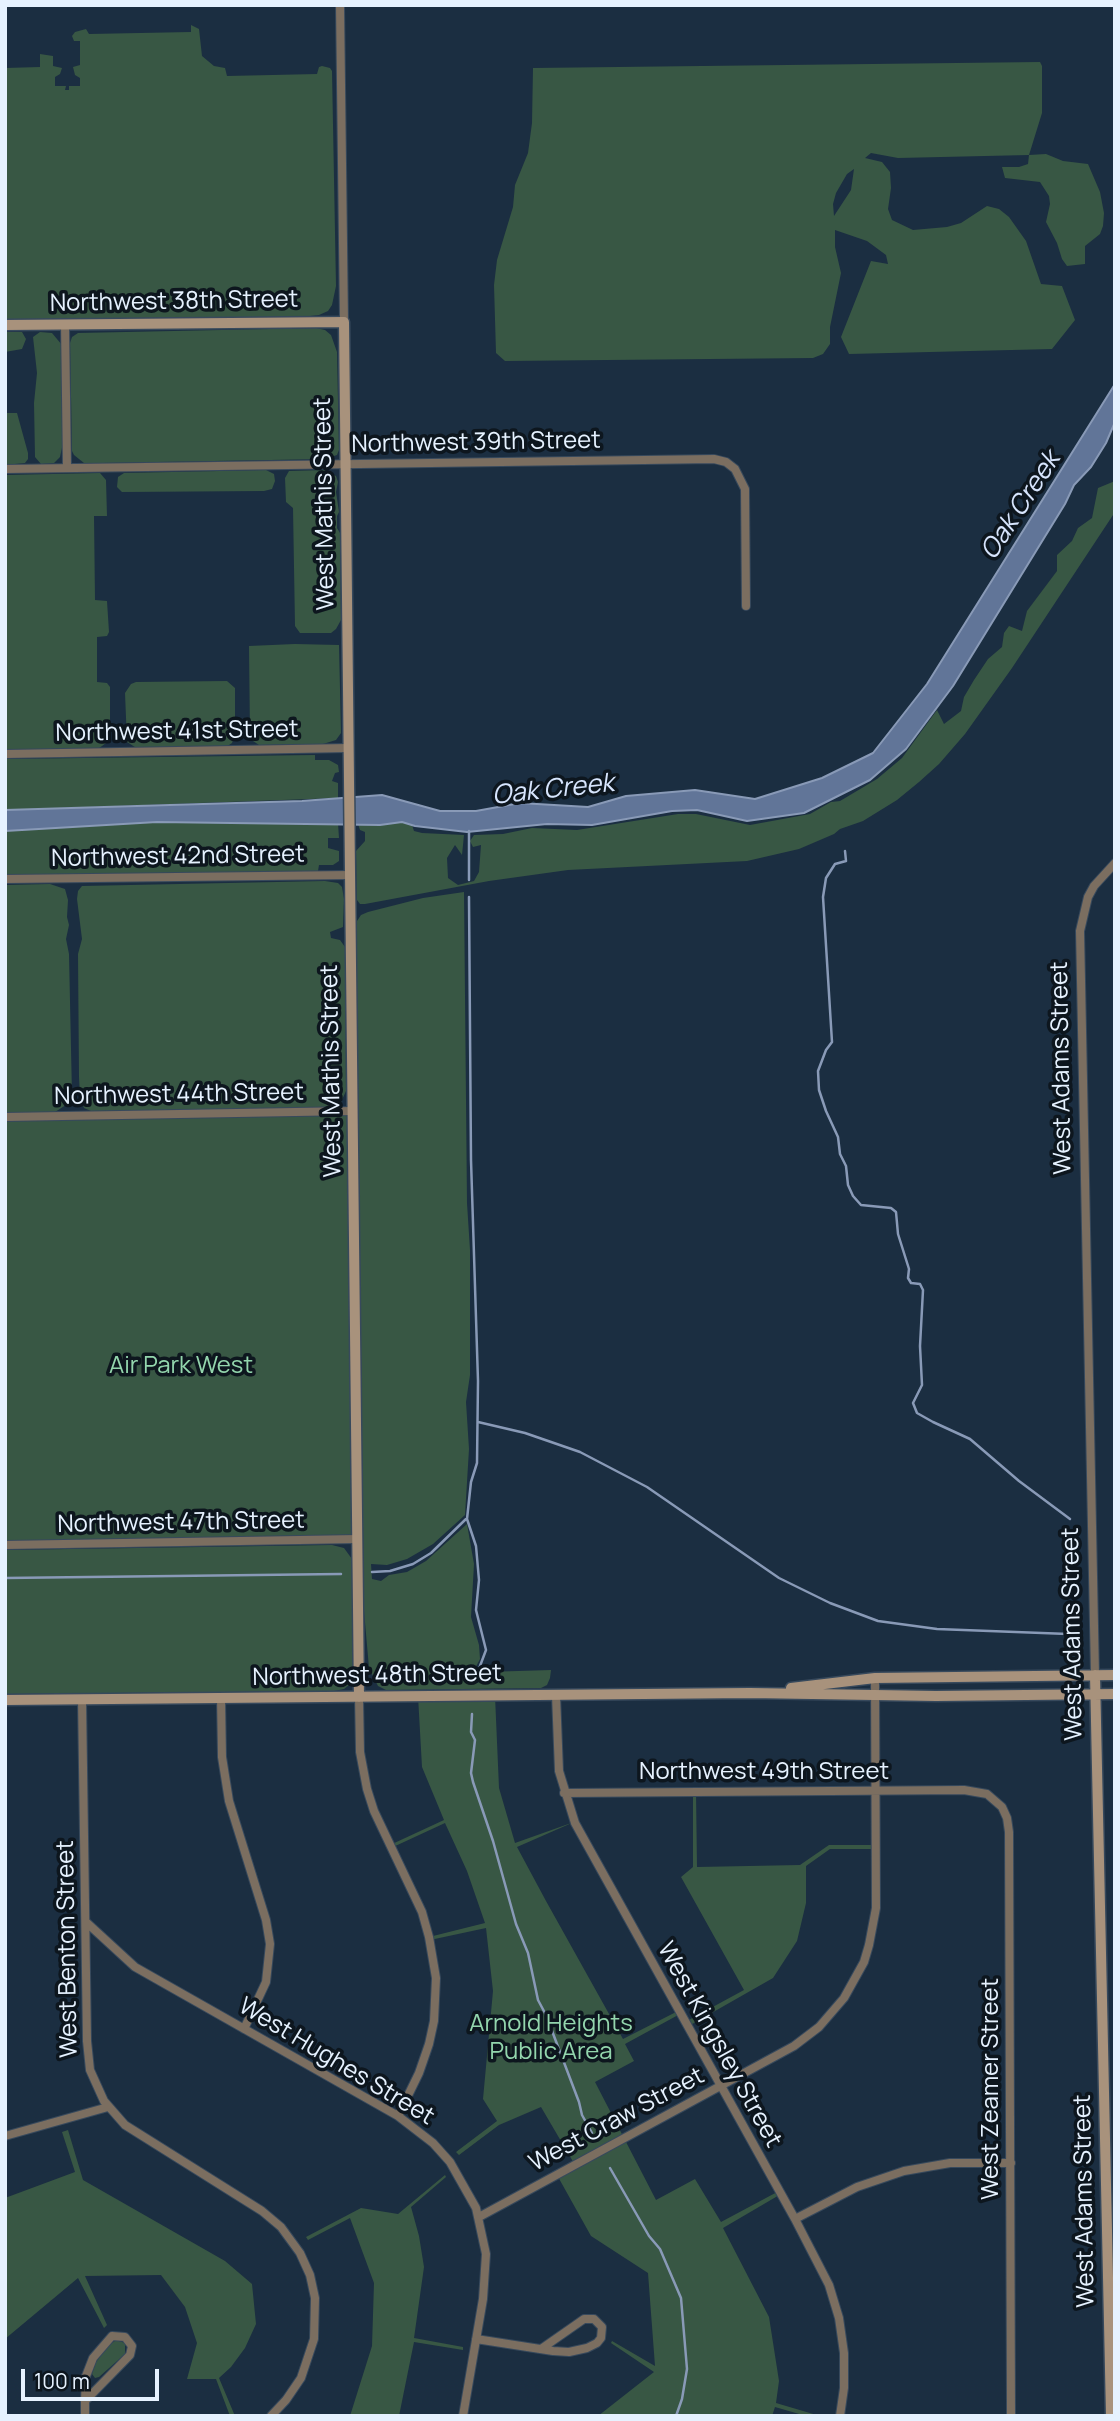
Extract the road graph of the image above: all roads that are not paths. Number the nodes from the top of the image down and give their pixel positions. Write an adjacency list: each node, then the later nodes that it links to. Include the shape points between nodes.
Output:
1 (340, 5): 2 (street, West Mathis Street)
2 (344, 322): 3 (main road, Northwest 38th Street); 5 (main road, West Mathis Street)
3 (65, 324): 4 (main road, Northwest 38th Street); 6 (street)
4 (5, 325)
5 (346, 463): 6 (street, Northwest 39th Street); 8 (street, Northwest 39th Street, via 726,462 735,468 745,489); 9 (main road, West Mathis Street)
6 (67, 468): 7 (street, Northwest 39th Street)
7 (5, 469)
8 (746, 606)
9 (349, 748): 10 (street, Northwest 41st Street); 12 (main road, West Mathis Street)
10 (5, 754)
11 (1115, 863): 18 (street, West Adams Street, via 1088,897 1080,931)
12 (350, 875): 13 (street, Northwest 42nd Street); 14 (main road, West Mathis Street)
13 (5, 879)
14 (353, 1111): 15 (street, Northwest 44th Street); 16 (main road, West Mathis Street)
15 (5, 1117)
16 (358, 1539): 17 (street, Northwest 47th Street); 26 (main road, West Mathis Street)
17 (5, 1545)
18 (1095, 1675): 19 (main road, Northwest 48th Street); 20 (main road, Northwest 48th Street); 22 (main road, West Adams Street)
19 (1115, 1675)
20 (875, 1678): 21 (main road, Northwest 48th Street); 25 (street, West Craw Street)
21 (750, 1693): 24 (main road, Northwest 48th Street); 25 (main road, Northwest 48th Street)
22 (1095, 1694): 23 (main road, Northwest 48th Street); 25 (main road, Northwest 48th Street); 42 (main road, West Adams Street)
23 (1115, 1694)
24 (556, 1695): 26 (main road, Northwest 48th Street); 32 (street, West Kingsley Street)
25 (875, 1695): 31 (street, West Craw Street)
26 (359, 1697): 27 (main road, Northwest 48th Street); 37 (street, West Mathis Street, via 361,1762 367,1789 425,1920 436,1978 429,2044)
27 (221, 1698): 28 (main road, Northwest 48th Street); 34 (street, via 226,1790 270,1944 266,1982)
28 (82, 1699): 29 (main road, Northwest 48th Street); 33 (street, West Benton Street)
29 (5, 1700)
30 (964, 1790): 31 (street, Northwest 49th Street); 39 (street, West Zeamer Street, via 994,1799 1009,1827)
31 (875, 1791): 32 (street, Northwest 49th Street); 35 (street, West Craw Street, via 874,1925 855,1981 811,2034)
32 (564, 1793): 35 (street, West Kingsley Street, via 594,1861)
33 (86, 1922): 34 (street, West Hughes Street, via 135,1967); 36 (street, West Benton Street, via 88,2056)
34 (244, 2029): 37 (street, West Hughes Street)
35 (720, 2086): 40 (street, West Craw Street); 41 (street, West Kingsley Street)
36 (108, 2107): 38 (street); 47 (street, West Benton Street, via 133,2132 269,2216 300,2253 315,2298 314,2339 301,2378)
37 (398, 2116): 40 (street, West Hughes Street, via 447,2159)
38 (5, 2136)
39 (1011, 2162): 41 (street, via 950,2163 904,2171 857,2187); 50 (street, West Zeamer Street)
40 (479, 2217): 43 (street, West Hughes Street, via 486,2276)
41 (795, 2219): 49 (street, West Kingsley Street, via 825,2276 839,2318 844,2376)
42 (1111, 2221): 51 (main road, West Adams Street)
43 (476, 2339): 44 (street); 48 (street, West Hughes Street)
44 (541, 2349): 44 (street, via 584,2319 594,2319 602,2327 599,2340 581,2350)
45 (85, 2401): 45 (street, via 130,2355 132,2346 125,2337 112,2336 93,2358 86,2376); 46 (street)
46 (85, 2416)
47 (271, 2416)
48 (463, 2416)
49 (840, 2416)
50 (1012, 2416)
51 (1111, 2416)

